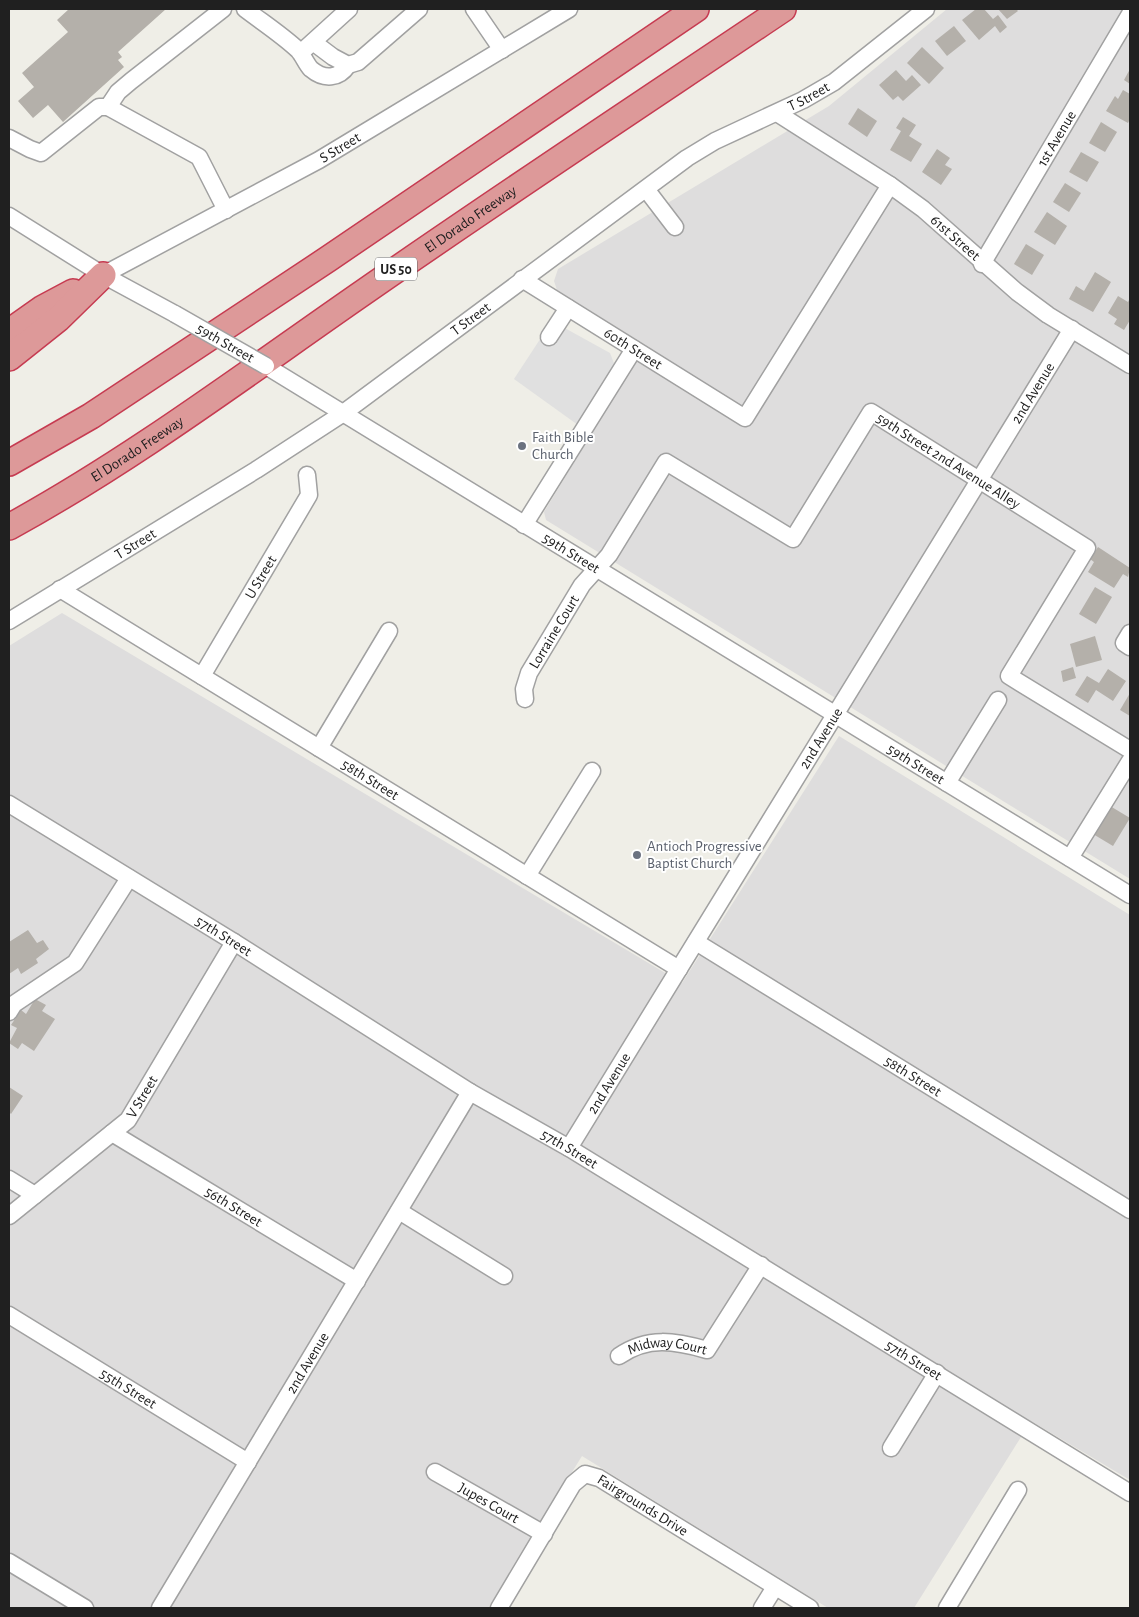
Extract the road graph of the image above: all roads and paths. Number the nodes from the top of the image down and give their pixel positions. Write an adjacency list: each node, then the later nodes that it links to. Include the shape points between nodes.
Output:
1 (223, 9): 14 (street, via 118,92)
2 (245, 9): 11 (street, via 268,26)
3 (349, 9): 11 (street)
4 (419, 9): 13 (street, via 358,62)
5 (474, 9): 12 (street)
6 (569, 9): 12 (street, S Street)
7 (696, 9): 33 (highway, via 328,259 107,405)
8 (783, 9): 37 (highway, El Dorado Freeway / US 50, via 393,271 144,444)
9 (926, 9): 15 (street, T Street, via 834,82)
10 (1130, 14): 22 (street, 1st Avenue)
11 (306, 46): 13 (street); 13 (street, via 311,69 326,77 334,77)
12 (502, 50): 19 (street, S Street, via 363,135)
13 (348, 65)
14 (108, 107): 16 (street, via 99,108 41,153); 19 (street, via 199,157)
15 (777, 113): 17 (street, 61st Street); 18 (street, T Street, via 715,141)
16 (9, 138)
17 (890, 185): 22 (street, 61st Street, via 929,214); 29 (street, 60th Street, via 745,418)
18 (646, 188): 21 (street); 24 (street, T Street)
19 (226, 210): 23 (street, S Street)
20 (9, 216): 23 (street, 59th Street)
21 (675, 227)
22 (982, 264): 26 (street, 61st Street)
23 (103, 275): 27 (highway, via 43,308); 30 (highway, via 58,319); 32 (street, 59th Street, bridge, via 304,388)
24 (522, 279): 25 (street, 60th Street); 32 (street, T Street)
25 (568, 308): 28 (street); 29 (street, 60th Street)
26 (1072, 329): 31 (street, 61st Street); 35 (street, 2nd Avenue)
27 (9, 332)
28 (549, 337)
29 (634, 349): 36 (street)
30 (9, 358)
31 (1130, 365)
32 (342, 414): 36 (street, 59th Street); 39 (street, T Street)
33 (9, 463)
34 (307, 475): 42 (street, U Street, via 309,495)
35 (979, 480): 38 (street, 59th Street 2nd Avenue Alley, via 871,412 793,539 666,462 609,555); 45 (street, 2nd Avenue); 47 (street, 59th Street 2nd Avenue Alley, via 1088,548 1009,676)
36 (524, 525): 38 (street, 59th Street)
37 (9, 528)
38 (596, 569): 43 (street, Lorraine Court, via 582,585 529,673 524,689); 45 (street, 59th Street)
39 (60, 590): 40 (street, T Street); 42 (street, 58th Street)
40 (9, 621)
41 (389, 631): 46 (street)
42 (202, 676): 46 (street, 58th Street)
43 (525, 699)
44 (998, 700): 50 (street)
45 (835, 715): 50 (street, 59th Street); 57 (street, 2nd Avenue, via 763,818)
46 (319, 748): 53 (street, 58th Street)
47 (1130, 750)
48 (1130, 760): 52 (street)
49 (592, 772): 53 (street)
50 (947, 783): 52 (street, 59th Street)
51 (9, 804): 54 (street, 57th Street)
52 (1070, 858): 55 (street, 59th Street)
53 (527, 876): 58 (street, 58th Street, via 579,901)
54 (129, 878): 56 (street, 57th Street); 59 (street, via 75,963 14,1004)
55 (1130, 895)
56 (234, 942): 60 (street, 57th Street); 61 (street, V Street, via 128,1120)
57 (696, 942): 58 (street, 2nd Avenue); 65 (street, 58th Street)
58 (679, 969): 62 (street, 2nd Avenue)
59 (9, 1012)
60 (470, 1092): 62 (street, 57th Street); 66 (street, 2nd Avenue)
61 (112, 1133): 64 (street, V Street); 70 (street, 56th Street)
62 (569, 1148): 68 (street, 57th Street)
63 (9, 1178): 64 (street)
64 (35, 1195): 67 (street, V Street)
65 (1130, 1210)
66 (399, 1211): 69 (street); 70 (street, 2nd Avenue)
67 (9, 1216)
68 (761, 1265): 72 (street, Midway Court, via 707,1350 661,1340 631,1348); 73 (street, 57th Street)
69 (504, 1276)
70 (357, 1281): 75 (street, 2nd Avenue)
71 (9, 1315): 75 (street, 55th Street)
72 (619, 1356)
73 (937, 1373): 74 (street); 78 (street, 57th Street)
74 (891, 1448)
75 (248, 1462): 83 (street, 2nd Avenue)
76 (436, 1472): 79 (street, Jupes Court)
77 (1018, 1490): 87 (street)
78 (1130, 1493)
79 (544, 1534): 81 (street, Fairgrounds Drive, via 573,1484 585,1474 592,1475); 84 (street, Fairgrounds Drive)
80 (9, 1562): 82 (street)
81 (775, 1587): 85 (street); 86 (street, Fairgrounds Drive)
82 (85, 1608)
83 (160, 1608)
84 (499, 1608)
85 (762, 1608)
86 (810, 1608)
87 (947, 1608)

